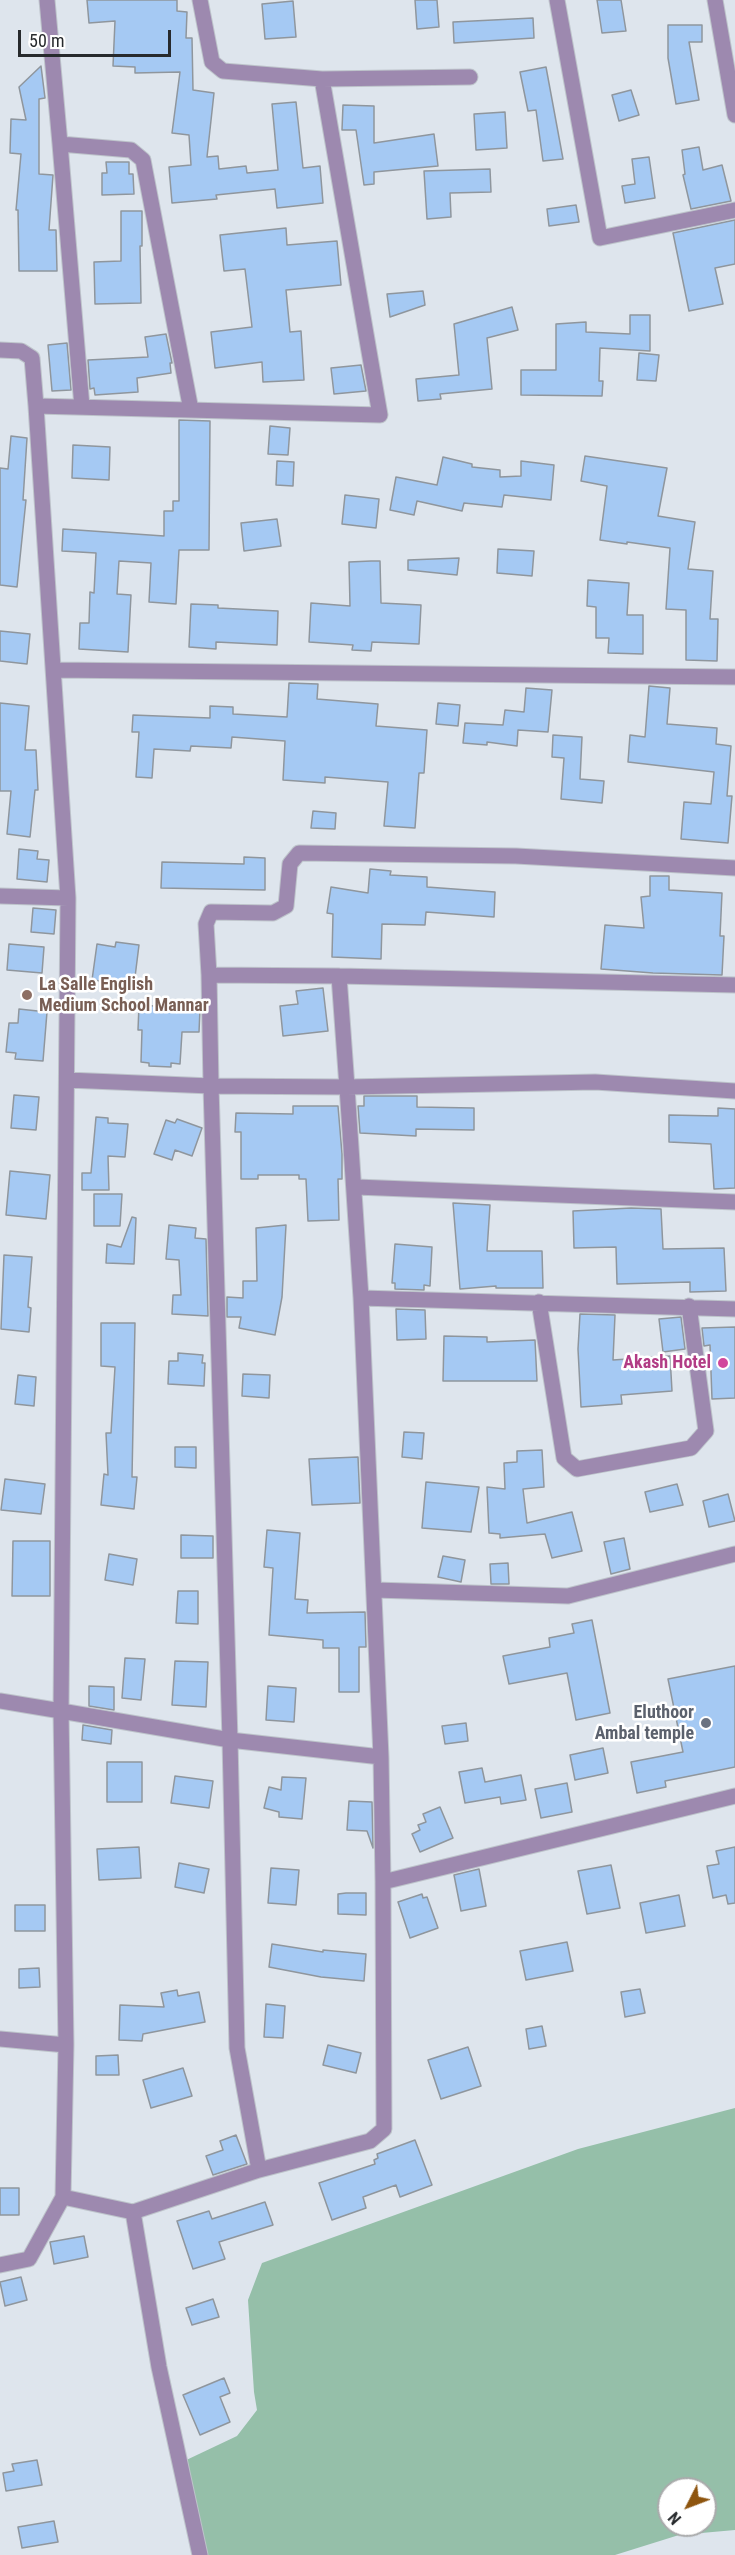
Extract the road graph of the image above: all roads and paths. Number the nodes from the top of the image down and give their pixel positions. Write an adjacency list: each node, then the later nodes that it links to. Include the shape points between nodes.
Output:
1 (47, 0): 8 (street)
2 (200, 0): 6 (street, via 212,62 223,71)
3 (557, 0): 9 (street, via 600,238)
4 (715, 0): 7 (street)
5 (470, 77): 6 (street)
6 (322, 79): 13 (street, via 380,415)
7 (735, 116)
8 (60, 144): 12 (street); 13 (street, via 131,150 143,160)
9 (735, 210)
10 (0, 350): 11 (street, via 21,351 32,358)
11 (36, 406): 12 (street); 14 (street)
12 (82, 407): 13 (street)
13 (191, 410)
14 (54, 670): 16 (street); 19 (street)
15 (735, 670): 16 (street)
16 (735, 678)
17 (735, 868): 20 (street, via 516,856 299,852 290,864 286,906 273,913 211,912 206,924)
18 (0, 896): 19 (street)
19 (68, 898): 23 (street)
20 (209, 975): 21 (street); 24 (street)
21 (339, 976): 22 (street); 25 (street)
22 (735, 985)
23 (66, 1080): 24 (street); 36 (street)
24 (211, 1086): 25 (street); 37 (street)
25 (347, 1087): 26 (street, via 595,1082); 27 (street)
26 (735, 1091)
27 (356, 1187): 28 (street); 29 (street)
28 (735, 1202)
29 (362, 1298): 30 (street); 34 (street)
30 (539, 1302): 31 (street); 31 (street, via 564,1458 577,1469 691,1448 706,1431)
31 (690, 1306): 32 (street)
32 (735, 1309)
33 (735, 1554): 34 (street, via 568,1596)
34 (375, 1590): 38 (street)
35 (0, 1701): 36 (street)
36 (61, 1711): 37 (street); 42 (street)
37 (230, 1740): 38 (street); 43 (street, via 237,2048)
38 (381, 1757): 40 (street)
39 (735, 1796): 40 (street)
40 (383, 1882): 43 (street, via 384,2129 370,2141)
41 (0, 2039): 42 (street)
42 (66, 2045): 44 (street)
43 (259, 2170): 45 (street)
44 (63, 2198): 45 (street); 46 (street, via 29,2259)
45 (133, 2212): 47 (street, via 159,2367)
46 (0, 2265)
47 (200, 2555)

